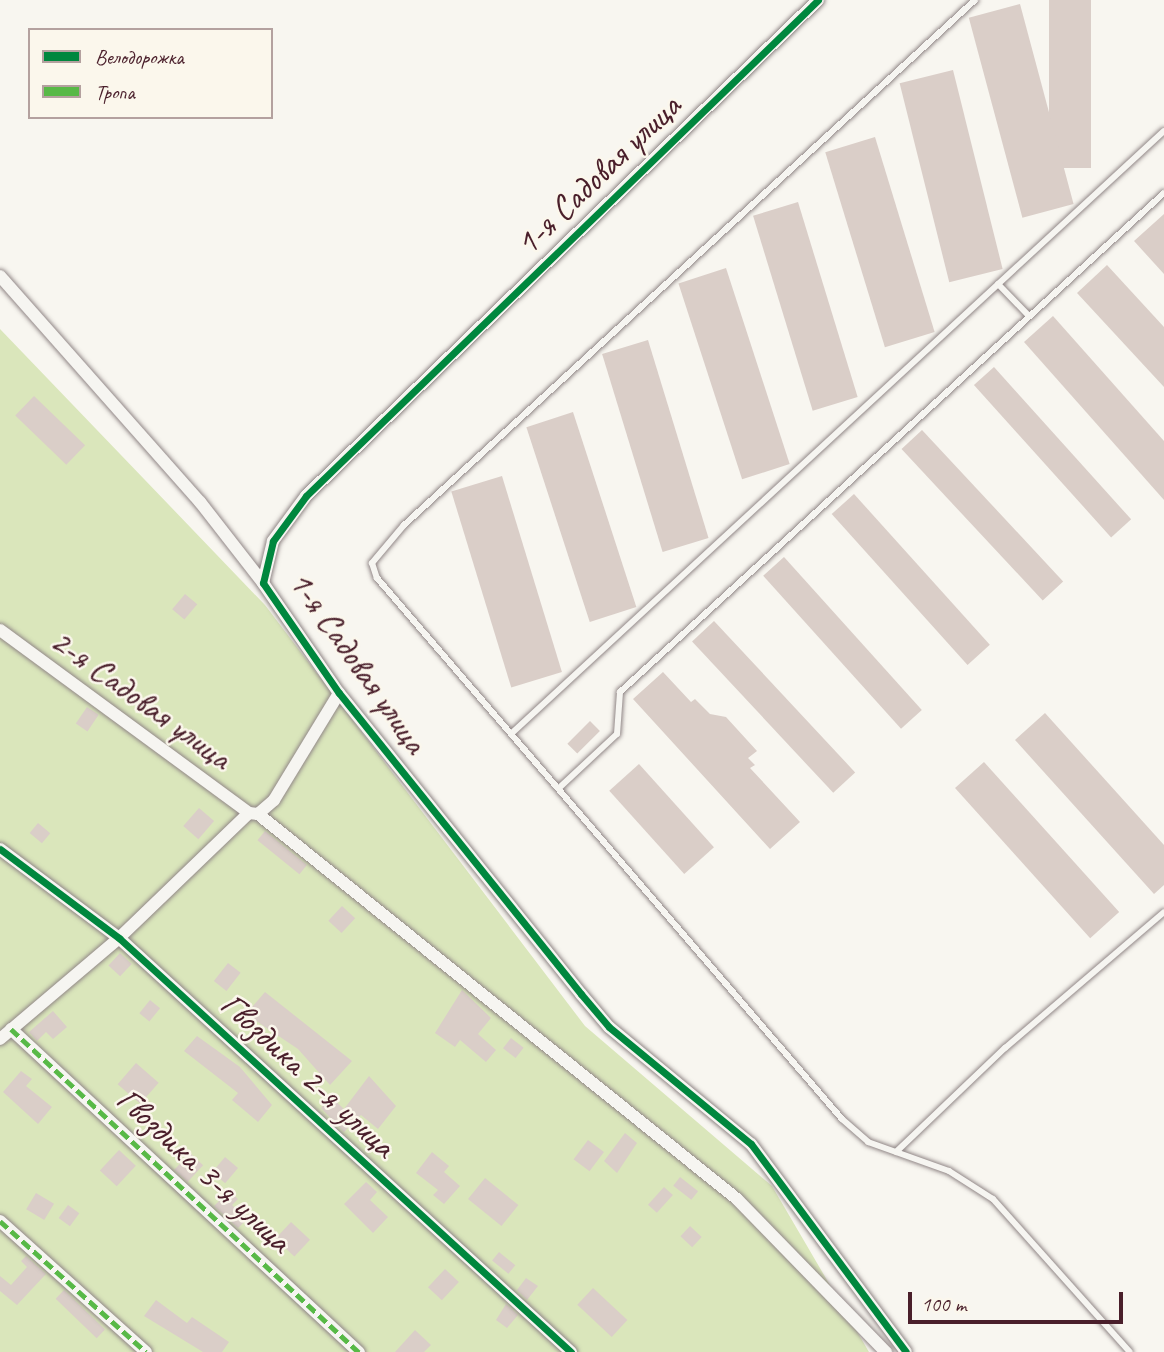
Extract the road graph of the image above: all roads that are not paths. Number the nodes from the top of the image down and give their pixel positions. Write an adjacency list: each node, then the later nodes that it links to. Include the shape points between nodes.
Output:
1 (818, 0): 8 (street, 1-я Садовая улица, via 306,496 273,541)
2 (975, 0): 11 (lane, via 404,525 372,563 377,578)
3 (1164, 131): 6 (lane)
4 (1164, 193): 7 (lane)
5 (0, 276): 8 (street, 1-я Садовая улица, via 200,502)
6 (998, 284): 7 (lane); 11 (lane)
7 (1028, 315): 12 (lane, via 620,692 617,734)
8 (263, 583): 10 (street, 1-я Садовая улица)
9 (0, 630): 13 (street, 2-я Садовая улица)
10 (339, 693): 13 (street, 1-я Садовая улица, via 274,800); 24 (street, 1-я Садовая улица, via 609,1027 751,1144)
11 (512, 733): 12 (lane)
12 (559, 788): 18 (lane, via 842,1119 868,1142)
13 (254, 814): 16 (street, 1-я Садовая улица); 23 (street, 2-я Садовая улица, via 737,1199)
14 (0, 849): 16 (street, Гвоздика 2-я улица)
15 (1164, 912): 18 (lane, via 1005,1048)
16 (120, 938): 17 (street, 1-я Садовая улица); 22 (street, Гвоздика 2-я улица)
17 (4, 1034): 21 (street, Гвоздика 3-я улица)
18 (896, 1152): 25 (lane, via 949,1171 993,1199)
19 (0, 1221): 20 (street)
20 (146, 1352)
21 (359, 1352)
22 (571, 1352)
23 (886, 1352)
24 (906, 1352)
25 (1130, 1352)

